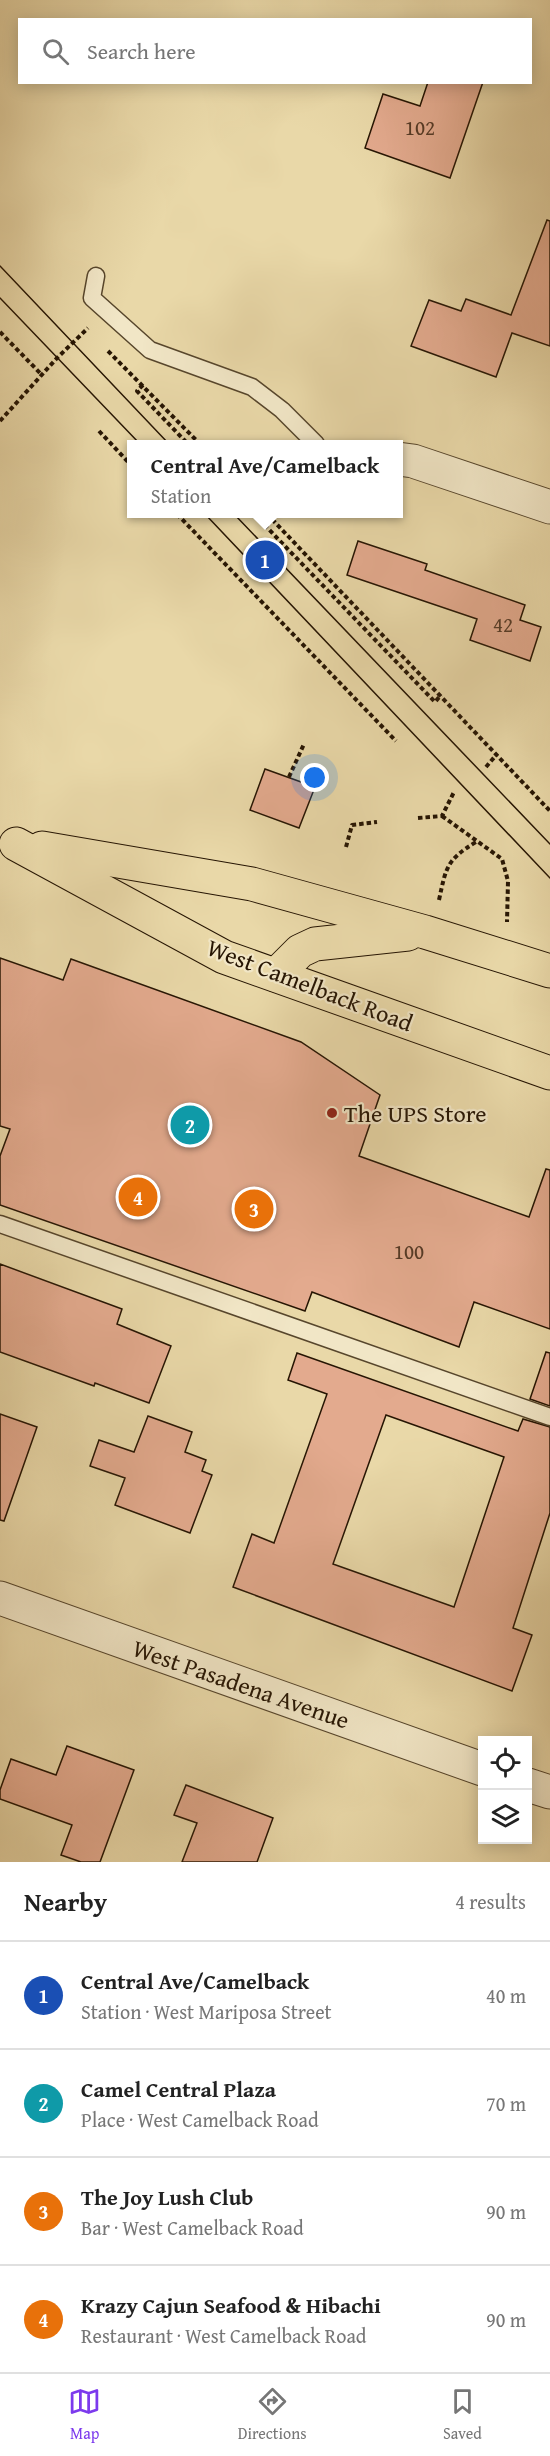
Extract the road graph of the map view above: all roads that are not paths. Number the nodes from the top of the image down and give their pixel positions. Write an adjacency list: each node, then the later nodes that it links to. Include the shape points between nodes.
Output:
1 (96, 276): 2 (lane, via 92,298 150,350 252,387)
2 (312, 440)
3 (403, 459): 4 (street)
4 (550, 507)
5 (8, 841): 6 (main road, West Camelback Road, via 252,884); 8 (main road, West Camelback Road, via 224,957)
6 (425, 932): 7 (main road, West Camelback Road); 8 (main road, via 315,944 300,951)
7 (550, 971)
8 (276, 975): 9 (main road, West Camelback Road)
9 (550, 1074)
10 (0, 1224): 11 (lane)
11 (550, 1417)
12 (0, 1598): 13 (street, West Pasadena Avenue)
13 (478, 1767)
14 (532, 1786): 15 (street)
15 (550, 1792)

